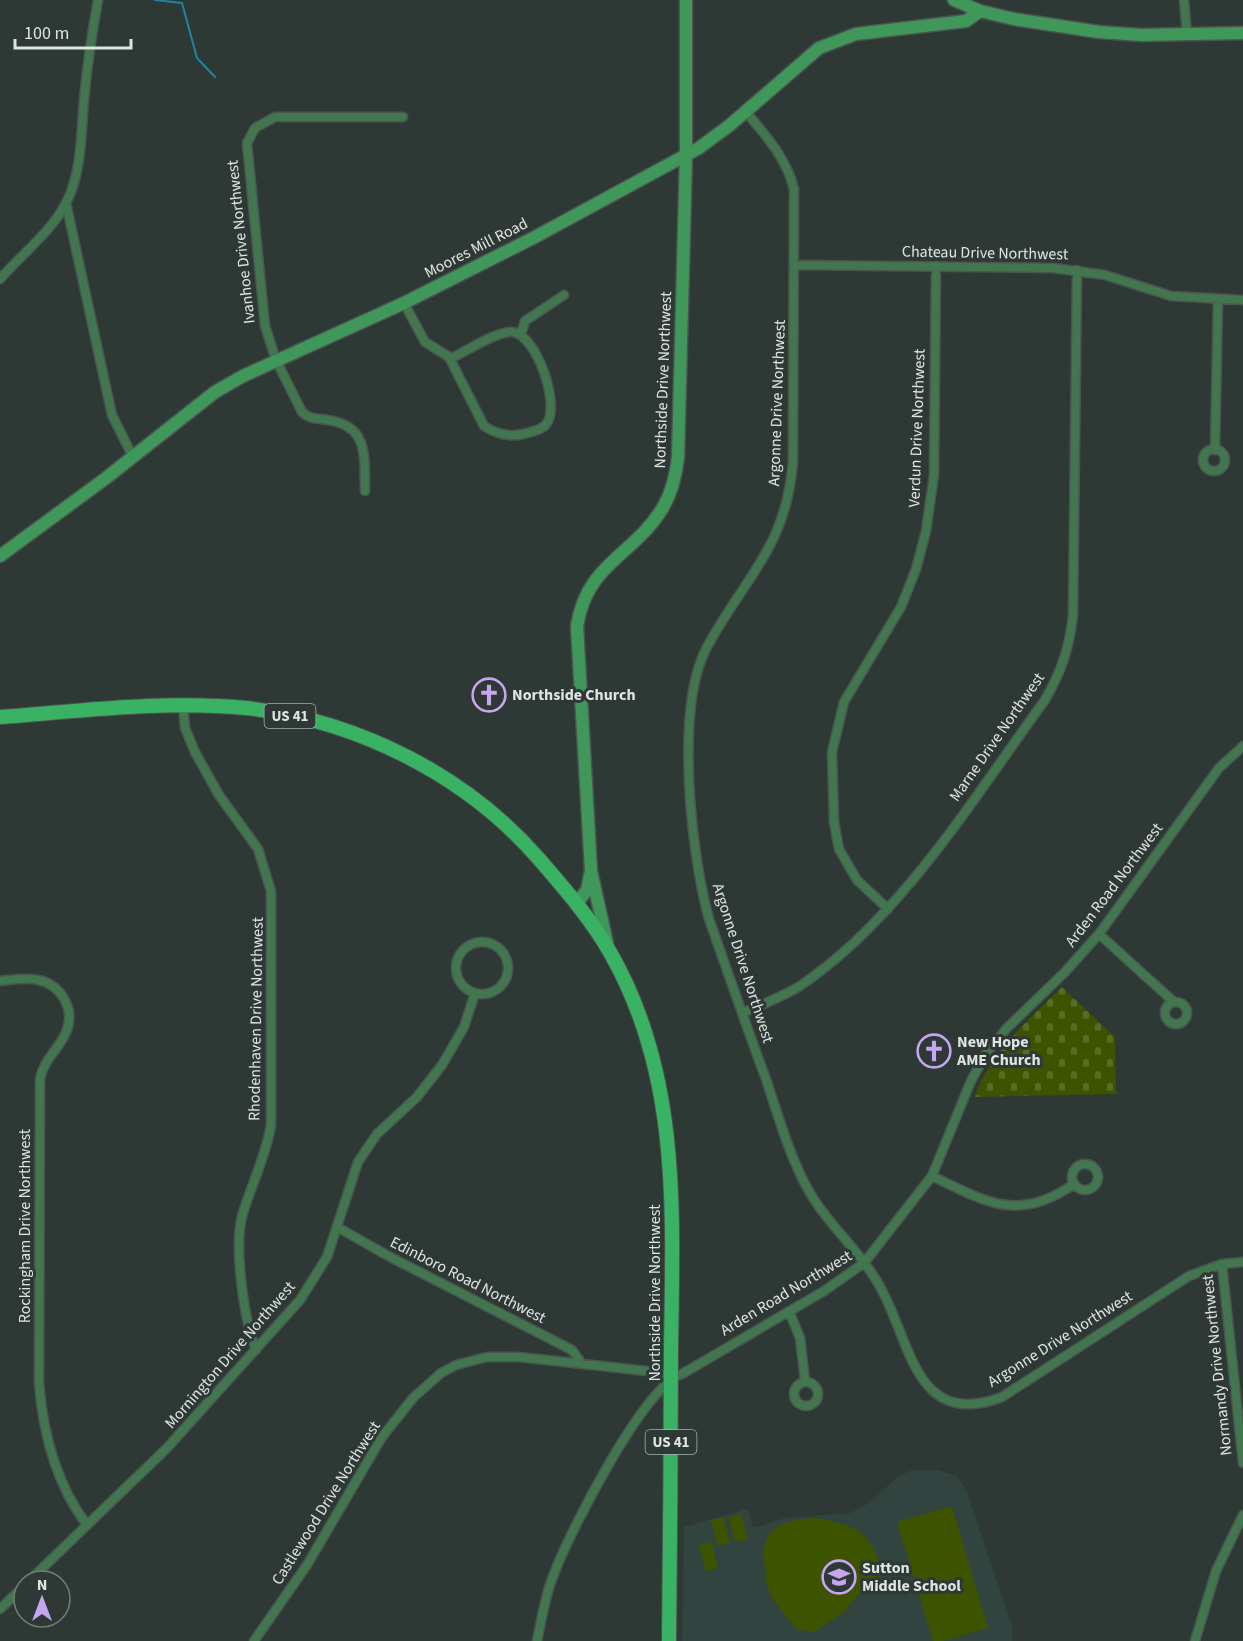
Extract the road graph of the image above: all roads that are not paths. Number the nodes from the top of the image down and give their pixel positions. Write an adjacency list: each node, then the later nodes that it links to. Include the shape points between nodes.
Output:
1 (98, 0): 11 (street, via 79,158)
2 (686, 0): 10 (street, Northside Drive Northwest)
3 (954, 0): 5 (street)
4 (1184, 0): 7 (street)
5 (980, 11): 7 (street, via 1099,32); 8 (street, Moores Mill Road, via 966,21 856,34 831,42 807,56)
6 (1243, 33): 7 (street)
7 (1187, 35)
8 (746, 112): 10 (street, Moores Mill Road); 12 (street, Argonne Drive Northwest, via 778,150 790,176 795,202)
9 (403, 117): 22 (street, Ivanhoe Drive Northwest, via 275,117 260,123 250,134 246,154 264,315)
10 (686, 155): 19 (street, Moores Mill Road); 31 (street, Northside Drive Northwest, via 676,477 656,519 592,583 577,626)
11 (66, 203): 15 (street); 24 (street, via 112,415)
12 (795, 265): 13 (street, Chateau Drive Northwest); 40 (street, Argonne Drive Northwest, via 793,461 787,502 767,555 705,651 694,680 689,712 693,823 700,880)
13 (936, 266): 14 (street, Chateau Drive Northwest); 34 (street, Verdun Drive Northwest, via 934,475 926,531 901,607 844,702 832,752 834,822 839,849 857,880)
14 (1077, 270): 17 (street, Chateau Drive Northwest, via 1171,296); 34 (street, Marne Drive Northwest, via 1073,614 1067,654 1045,700)
15 (0, 279)
16 (564, 295): 20 (street, via 525,321)
17 (1218, 300): 18 (street, Chateau Drive Northwest); 23 (street)
18 (1243, 300)
19 (404, 303): 21 (street, via 425,342); 22 (street, Moores Mill Road)
20 (521, 334): 21 (street, via 497,335); 21 (street, via 542,363 552,408 548,422 531,432 507,435 483,426)
21 (450, 359)
22 (276, 360): 24 (street, Moores Mill Road, via 215,392); 25 (street, Ivanhoe Drive Northwest, via 306,416 344,424 358,436 365,454)
23 (1215, 450)
24 (134, 457): 26 (street, Moores Mill Road)
25 (364, 491)
26 (0, 556)
27 (183, 709): 28 (main road, US 41); 29 (main road, US 41); 33 (main road, US 41, via 248,708 281,714 372,741 433,771 506,823); 48 (street, Rhodenhaven Drive Northwest, via 195,752 219,795 258,849 272,891 271,1125 239,1237 242,1278)
28 (0, 717)
29 (0, 725)
30 (1243, 746): 35 (street, Arden Road Northwest, via 1219,768)
31 (591, 871): 32 (street, Northside Drive Northwest); 33 (street, Northside Drive Northwest)
32 (594, 890): 33 (street, via 590,901); 36 (street, Northside Drive Northwest)
33 (578, 906): 36 (main road, Northside Drive Northwest / US 41)
34 (888, 909): 40 (street, Marne Drive Northwest, via 800,986)
35 (1099, 934): 39 (street); 41 (street, Arden Road Northwest, via 985,1055)
36 (612, 955): 50 (main road, Northside Drive Northwest / US 41, via 647,1042 667,1128 672,1187)
37 (0, 981): 54 (street, Rockingham Drive Northwest, via 29,979 49,984 64,999 69,1014 68,1028 47,1058 40,1079 39,1383 42,1416 54,1463)
38 (475, 993): 38 (street, via 496,991 507,976 506,957 490,943 471,944 457,960 459,980); 43 (street, Mornington Drive Northwest, via 464,1027 442,1065 417,1097 377,1134 358,1162)
39 (1174, 1002)
40 (742, 1013): 45 (street, Argonne Drive Northwest, via 804,1182 829,1222)
41 (932, 1176): 42 (street, via 984,1201 1007,1207 1036,1204); 45 (street, Arden Road Northwest)
42 (1074, 1184)
43 (337, 1227): 48 (street, Mornington Drive Northwest, via 327,1257 311,1285); 49 (street, Edinboro Road Northwest, via 572,1350)
44 (1243, 1262): 46 (street, Argonne Drive Northwest)
45 (864, 1263): 46 (street, Argonne Drive Northwest, via 880,1286 906,1347 929,1387 948,1402 966,1405 1002,1397 1189,1276); 47 (street, Arden Road Northwest)
46 (1222, 1264): 52 (street, Normandy Drive Northwest)
47 (789, 1311): 50 (street, Arden Road Northwest); 51 (street, via 800,1338)
48 (256, 1350): 54 (street, Mornington Drive Northwest, via 167,1448)
49 (582, 1364): 50 (street, Castlewood Drive Northwest); 58 (street, Castlewood Drive Northwest, via 487,1357 456,1365 431,1381 382,1437 307,1565)
50 (671, 1377): 59 (street, Arden Road Northwest, via 646,1409 582,1511 554,1574); 60 (main road, Northside Drive Northwest / US 41)
51 (805, 1381)
52 (1243, 1463)
53 (1243, 1515): 61 (street, via 1216,1571)
54 (87, 1525): 55 (street, Mornington Drive Northwest)
55 (41, 1569)
56 (12, 1598): 57 (street)
57 (0, 1609)
58 (254, 1641)
59 (537, 1641)
60 (669, 1641)
61 (1195, 1641)

